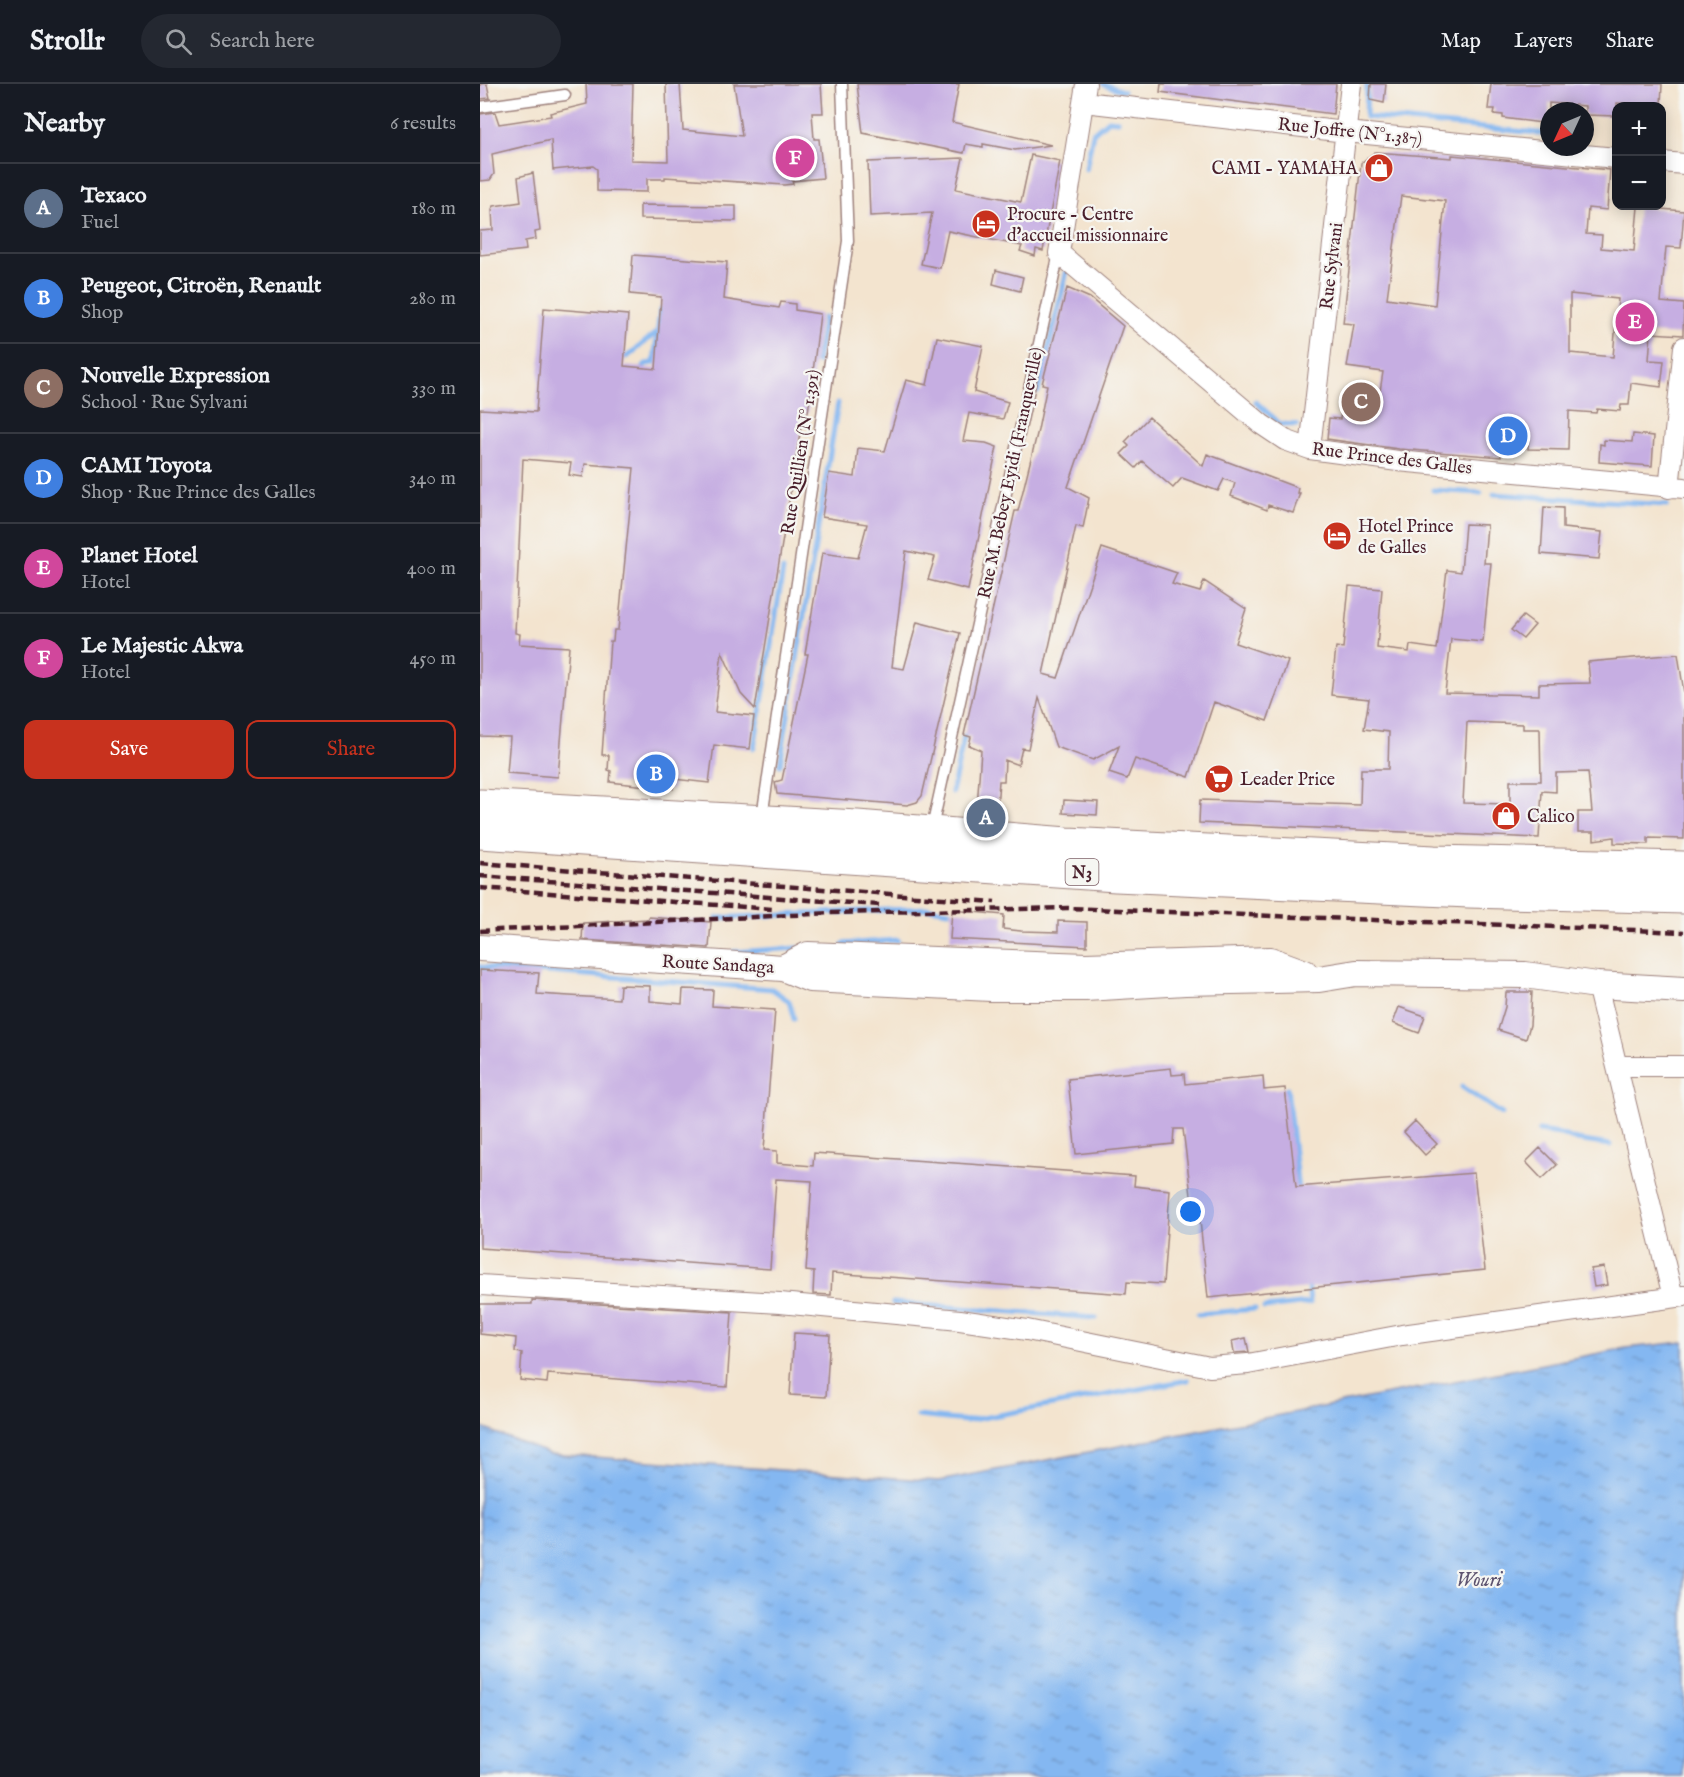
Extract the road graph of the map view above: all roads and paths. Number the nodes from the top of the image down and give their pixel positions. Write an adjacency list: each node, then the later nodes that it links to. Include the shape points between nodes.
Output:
1 (842, 84): 15 (lane, Rue Quillien (N° 1.391), via 848,241)
2 (1351, 84): 6 (street, Rue Sylvani)
3 (1085, 93): 6 (street, Rue Joffre (N°1.387)); 10 (street, Rue M. Bebey Eyidi (Franqueville))
4 (564, 95): 5 (lane)
5 (480, 107)
6 (1346, 132): 7 (street, Rue Joffre (N°1.387)); 12 (street, Rue Sylvani)
7 (1612, 158)
8 (1666, 162): 9 (street)
9 (1684, 164)
10 (1059, 253): 12 (street, Rue Prince des Galles, via 1261,424 1285,440); 17 (lane, Rue M. Bebey Eyidi (Franqueville))
11 (1684, 347): 13 (street)
12 (1310, 448): 13 (street, Rue Prince des Galles, via 1398,461)
13 (1677, 488)
14 (480, 806): 15 (highway, N3)
15 (761, 824): 17 (highway, N3)
16 (480, 832): 17 (highway, N3)
17 (928, 847): 18 (highway, N3, via 1067,844 1341,858); 19 (highway, N3, via 1288,883)
18 (1684, 868)
19 (1684, 897)
20 (480, 948): 21 (street, Route Sandaga)
21 (783, 968): 22 (street, via 808,955); 22 (street, Route Sandaga, via 810,979 991,988 1085,988)
22 (1185, 972): 23 (street, via 1271,969 1319,979 1356,972 1525,975)
23 (1597, 985): 24 (street); 25 (street)
24 (1684, 990)
25 (1617, 1066): 26 (street); 28 (street)
26 (1684, 1066)
27 (480, 1285): 28 (street, via 780,1303 960,1320 1210,1367)
28 (1678, 1296)

